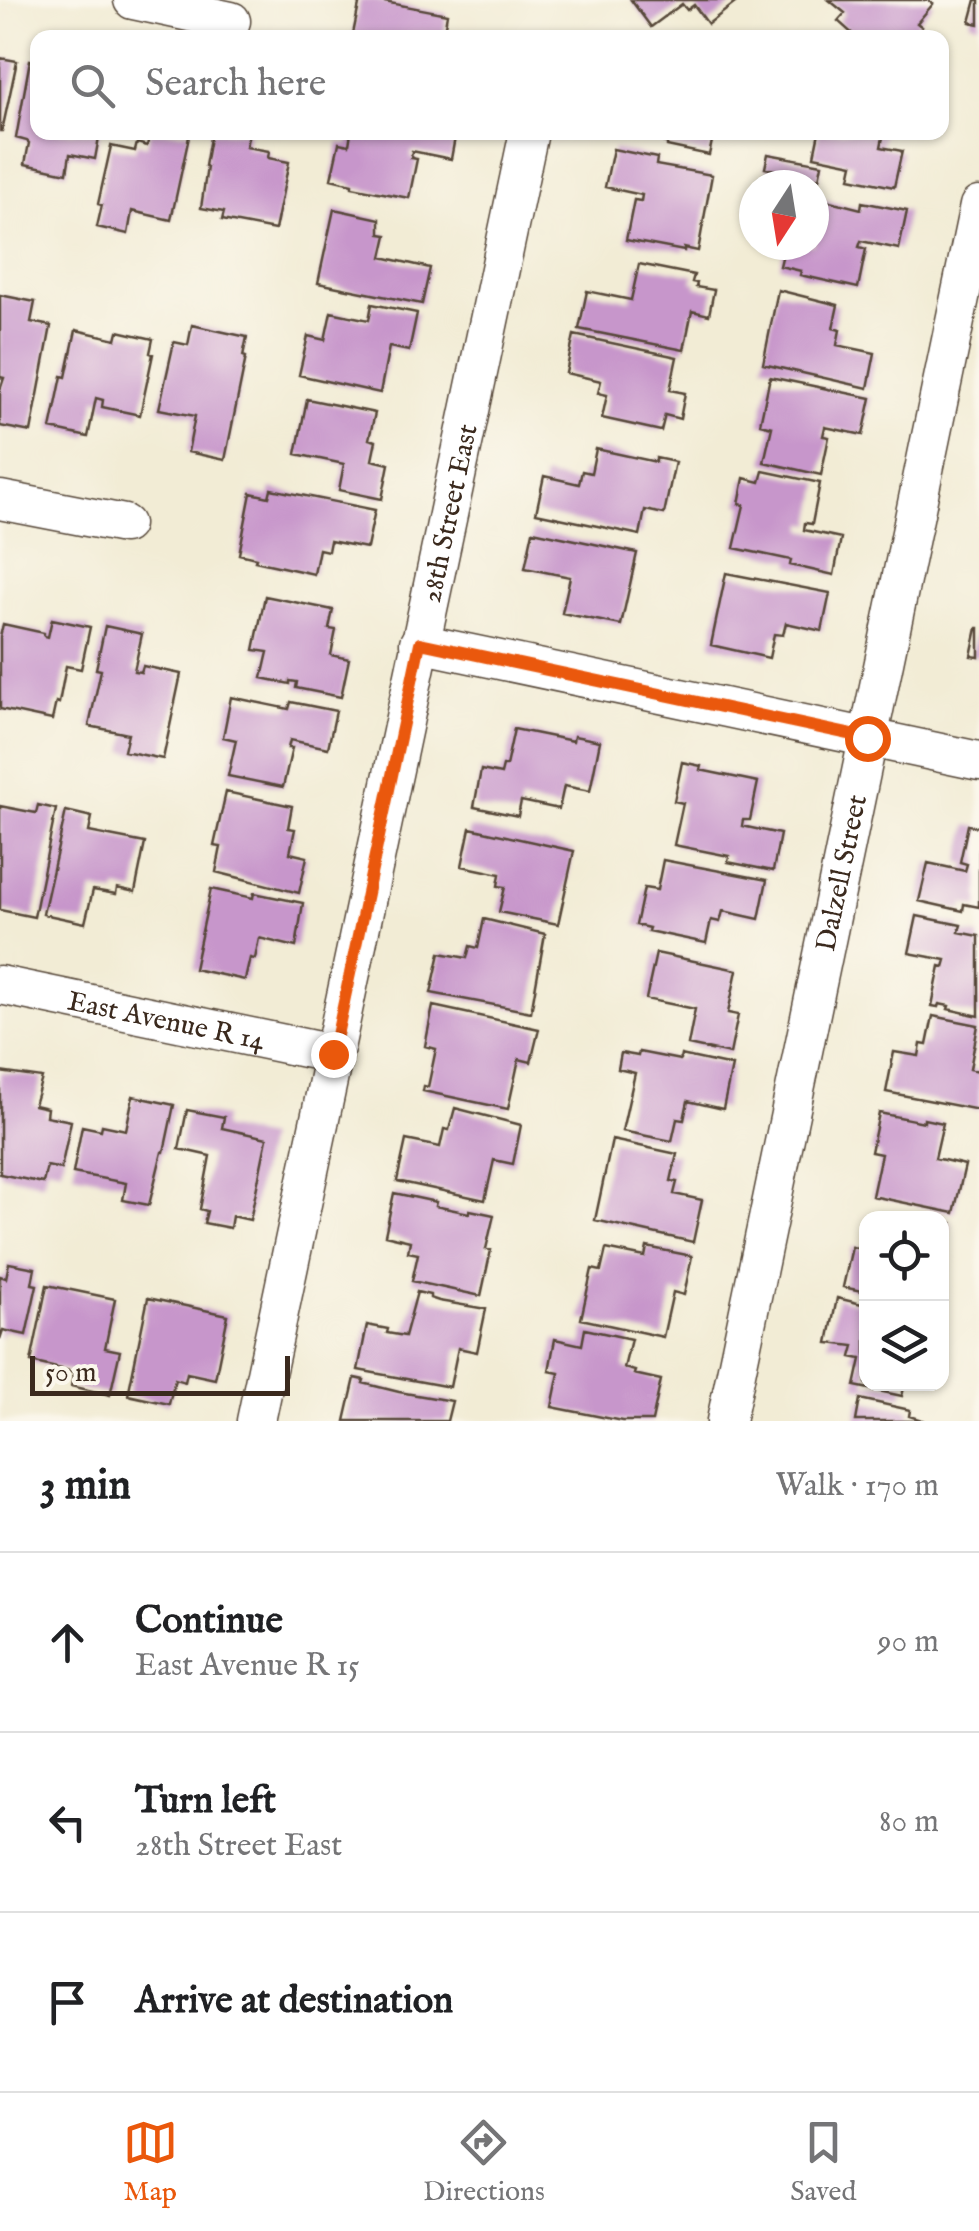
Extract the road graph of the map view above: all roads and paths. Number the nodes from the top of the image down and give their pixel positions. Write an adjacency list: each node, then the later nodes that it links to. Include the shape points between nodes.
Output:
1 (132, 0): 2 (street)
2 (231, 20)
3 (527, 140): 7 (street, 28th Street East)
4 (979, 206): 8 (street, Dalzell Street)
5 (0, 500): 6 (street)
6 (124, 524)
7 (420, 643): 8 (street); 11 (street, 28th Street East)
8 (867, 738): 9 (street); 13 (street, Dalzell Street)
9 (979, 761)
10 (0, 985): 11 (street, East Avenue R 14)
11 (333, 1054): 12 (street, 28th Street East)
12 (256, 1421)
13 (726, 1421)

